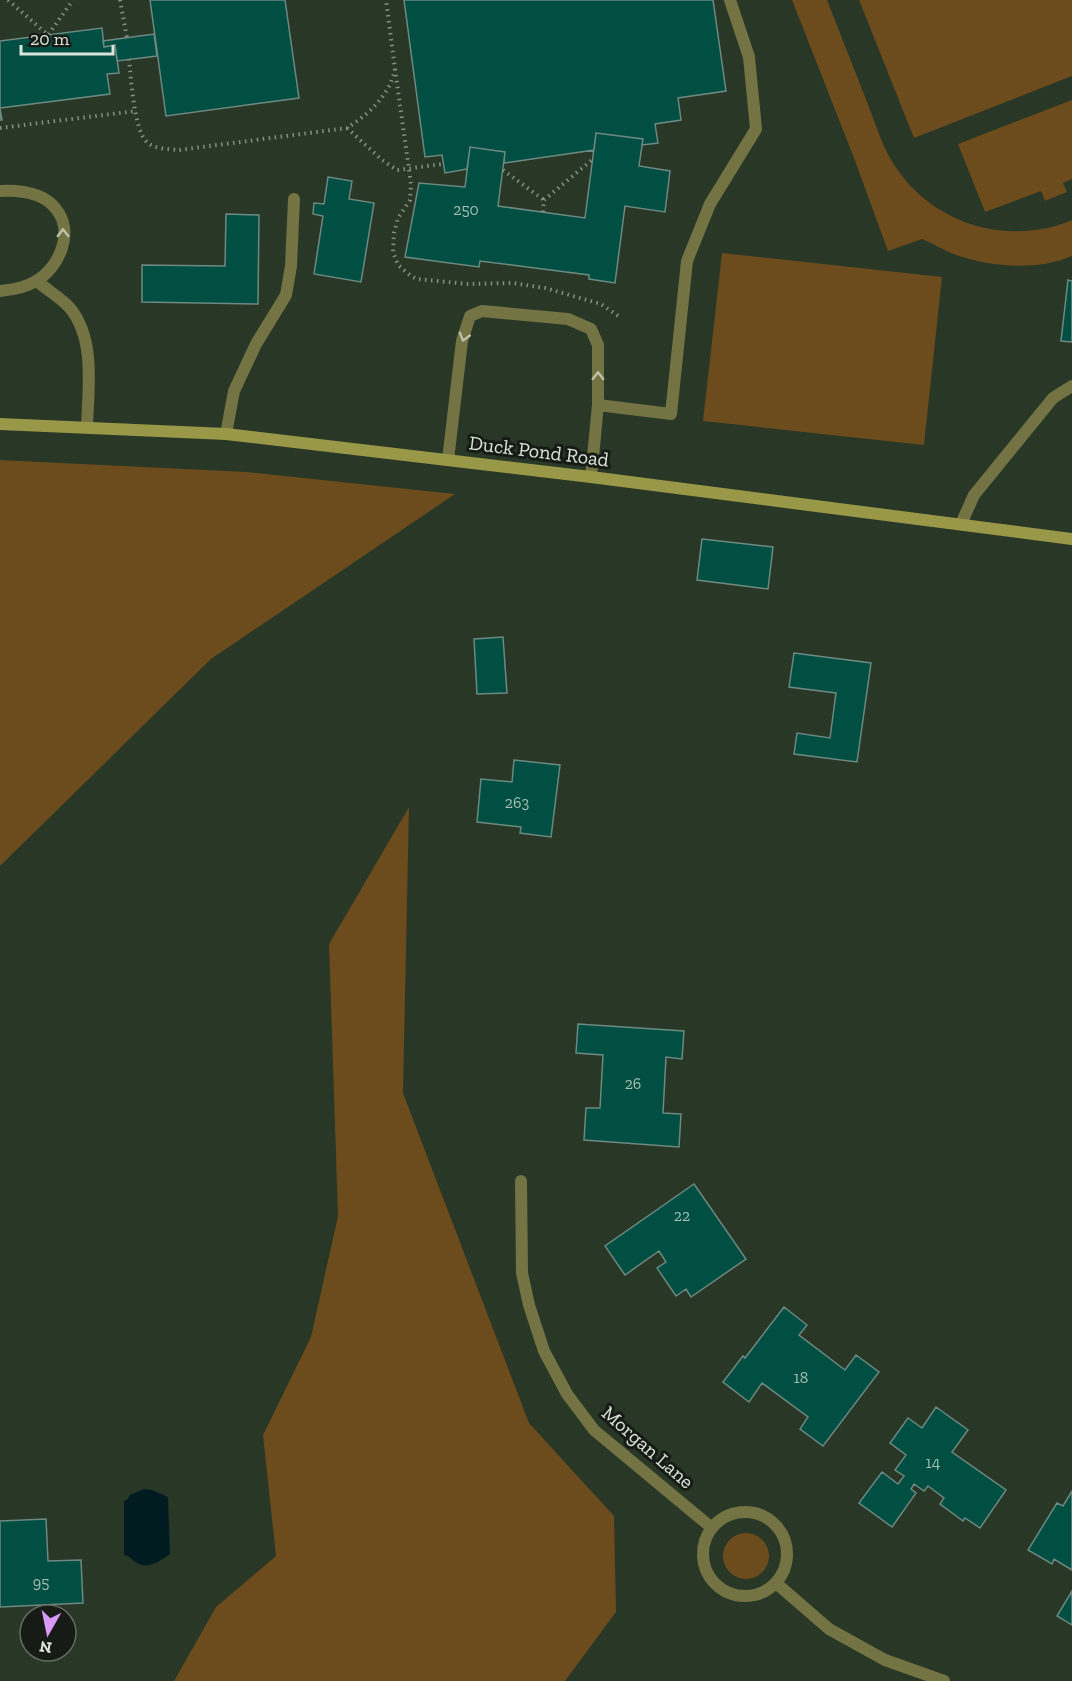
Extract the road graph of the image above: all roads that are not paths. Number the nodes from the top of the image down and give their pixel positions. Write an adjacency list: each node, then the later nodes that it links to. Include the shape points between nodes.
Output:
1 (730, 0): 7 (street, via 749,57 756,129 710,204 687,261 671,414)
2 (0, 191): 4 (street, one-way to 2, via 55,265 63,248 64,226 56,209 40,196 18,190)
3 (294, 199): 10 (street, via 286,295 256,344 234,391)
4 (37, 281): 5 (street); 9 (street, via 69,308 83,329 88,360)
5 (0, 291)
6 (1072, 386): 13 (street, via 1053,398 974,495)
7 (598, 405): 11 (street, one-way to 11, via 598,345 591,329 568,318 482,311 470,316 462,341); 12 (street)
8 (0, 424): 9 (street, Duck Pond Road)
9 (87, 427): 10 (street, Duck Pond Road)
10 (226, 434): 11 (street, Duck Pond Road)
11 (448, 460): 12 (street, Duck Pond Road)
12 (591, 477): 13 (street, Duck Pond Road)
13 (961, 524): 14 (street, Duck Pond Road)
14 (1072, 539)
15 (521, 1181): 16 (street, Morgan Lane, via 522,1273 543,1351 567,1394 594,1430)
16 (712, 1528): 17 (street, via 703,1554 706,1568 723,1590 750,1595 764,1592); 17 (street, via 720,1520 741,1512 753,1512 775,1525 787,1548 783,1573)
17 (776, 1583): 18 (street, via 829,1629 885,1660)
18 (944, 1681)

